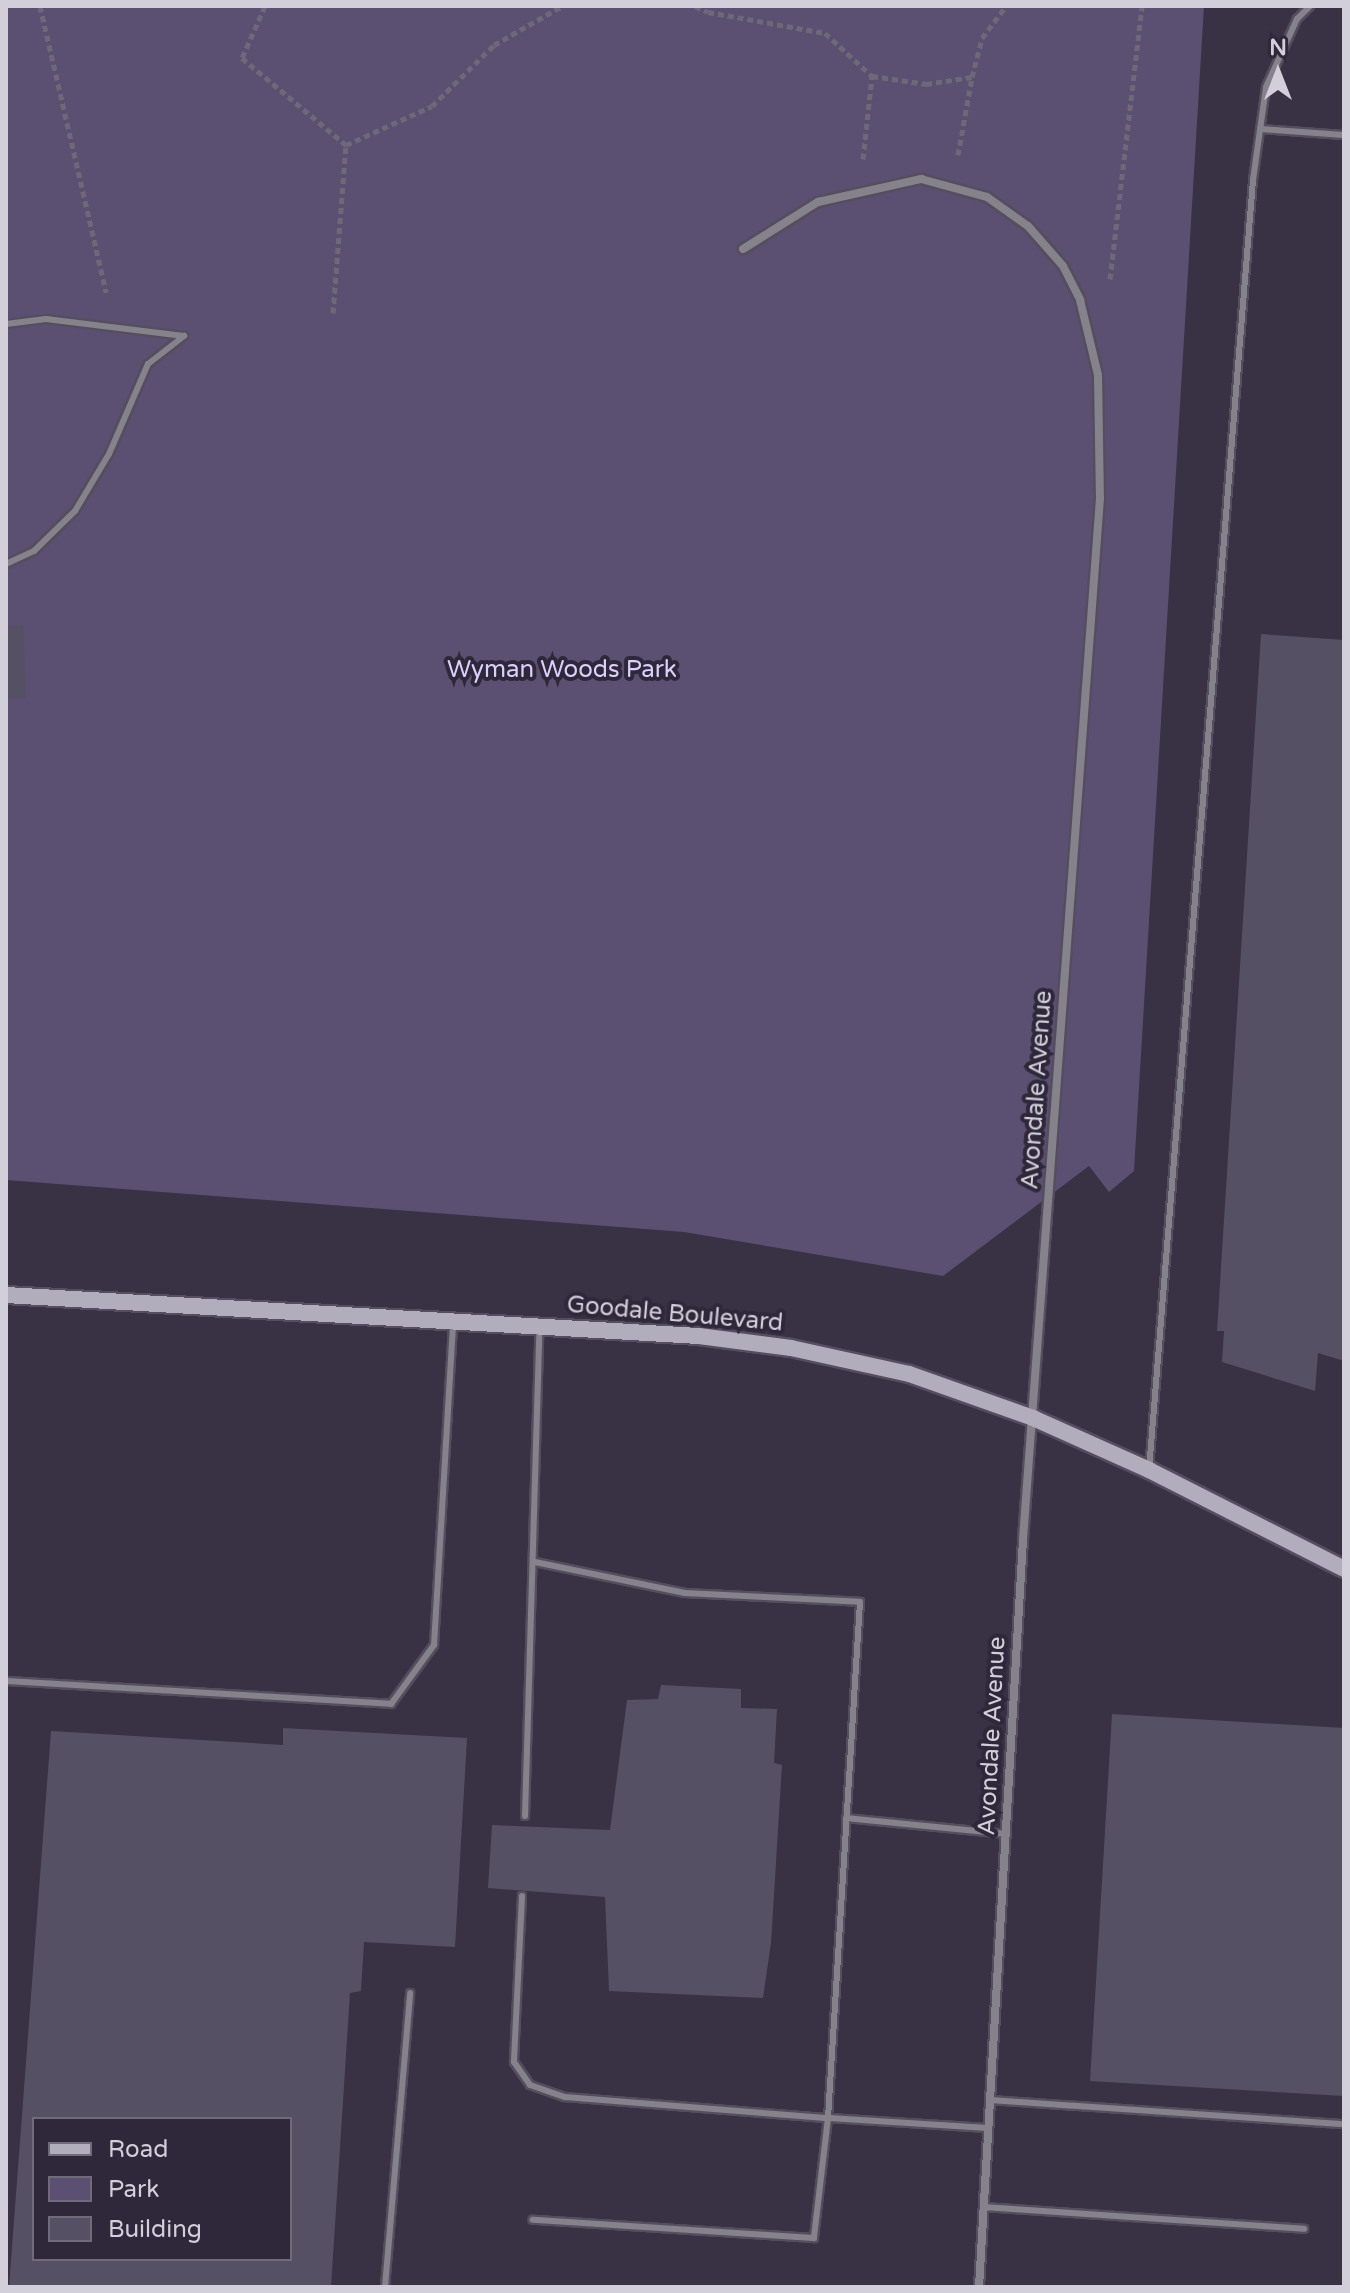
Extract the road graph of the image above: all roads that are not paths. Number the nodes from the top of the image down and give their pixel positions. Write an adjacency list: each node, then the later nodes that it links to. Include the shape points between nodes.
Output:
1 (1310, 6): 2 (lane, via 1297,19 1266,87)
2 (1260, 129): 3 (lane); 11 (lane)
3 (1344, 135)
4 (743, 249): 10 (street, Avondale Avenue, via 818,202 921,179 987,197 1012,213 1063,266 1080,300 1098,375 1100,498)
5 (6, 324): 6 (lane, via 46,319 184,336 148,364 109,454 75,511 34,551)
6 (6, 564)
7 (6, 1295): 8 (main road, Goodale Boulevard)
8 (453, 1321): 9 (main road, Goodale Boulevard); 14 (lane, via 434,1645 391,1704)
9 (539, 1326): 10 (main road, Goodale Boulevard, via 791,1348 909,1374); 12 (lane, via 533,1443)
10 (1033, 1418): 11 (main road, Goodale Boulevard); 17 (street, Avondale Avenue)
11 (1149, 1470): 13 (main road, Goodale Boulevard)
12 (535, 1562): 15 (lane); 16 (lane, via 685,1593 860,1602)
13 (1344, 1569)
14 (6, 1681)
15 (525, 1816)
16 (846, 1818): 17 (lane); 21 (lane)
17 (1006, 1834): 20 (street, Avondale Avenue)
18 (522, 1896): 21 (lane, via 514,2062 530,2085 565,2097)
19 (410, 1993): 27 (lane)
20 (990, 2100): 22 (lane); 23 (street, Avondale Avenue)
21 (828, 2118): 23 (lane); 25 (lane, via 814,2238)
22 (1344, 2124)
23 (989, 2128): 24 (street, Avondale Avenue)
24 (983, 2207): 26 (lane); 28 (street, Avondale Avenue)
25 (533, 2220)
26 (1304, 2229)
27 (385, 2287)
28 (979, 2287)

